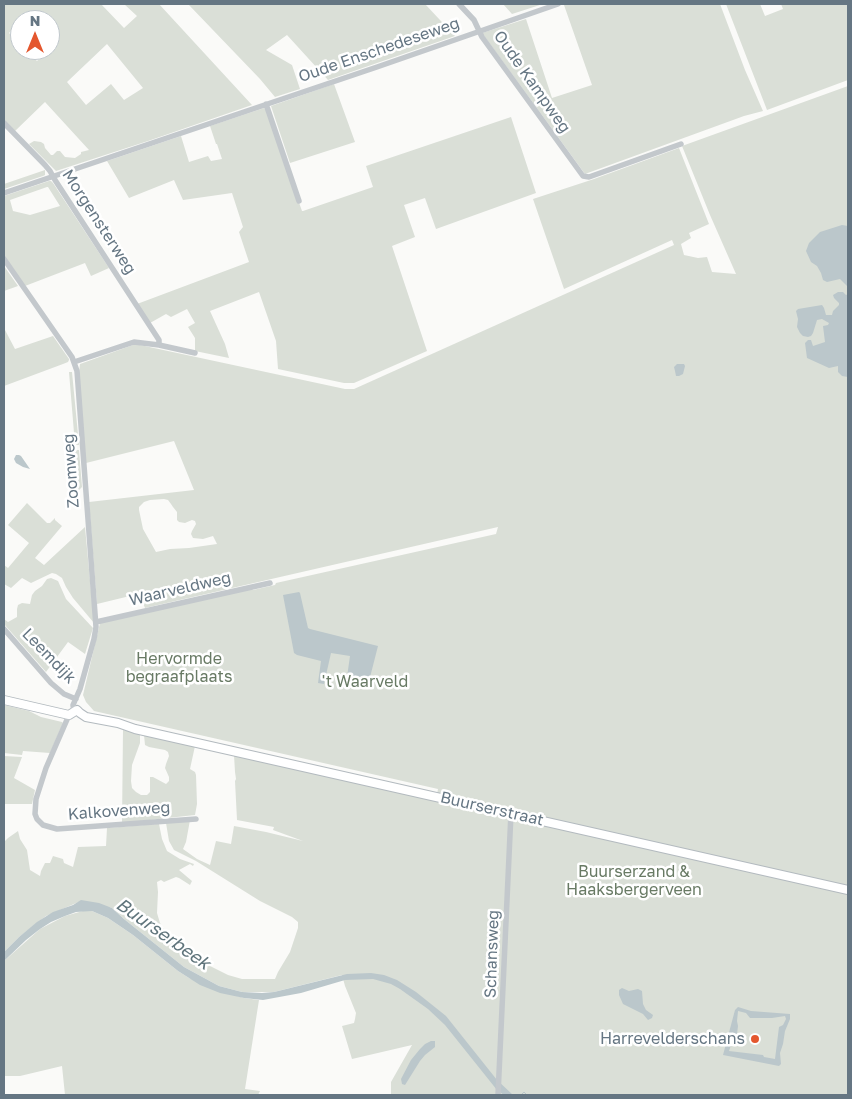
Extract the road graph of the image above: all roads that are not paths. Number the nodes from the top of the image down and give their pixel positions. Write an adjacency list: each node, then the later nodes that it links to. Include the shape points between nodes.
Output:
1 (459, 4): 3 (street, Oude Kampweg, via 474,20)
2 (558, 4): 3 (street, Oude Enschedeseweg)
3 (479, 31): 4 (street, Oude Enschedeseweg); 6 (street, Oude Kampweg, via 583,176 590,177)
4 (266, 104): 7 (street, Oude Enschedeseweg); 9 (street)
5 (4, 123): 7 (street, Morgensterweg)
6 (681, 144)
7 (52, 176): 8 (street, Oude Enschedeseweg); 11 (street, Morgensterweg)
8 (4, 193)
9 (299, 201)
10 (4, 259): 13 (street, Zoomweg)
11 (159, 345): 12 (street); 13 (street, via 134,342)
12 (195, 353)
13 (74, 362): 15 (street, Zoomweg)
14 (270, 583): 15 (street, Waarveldweg)
15 (96, 622): 18 (street, Zoomweg)
16 (4, 629): 18 (street, Leemdijk, via 51,683)
17 (4, 700): 19 (main road, Buurserstraat)
18 (76, 700): 19 (street, Zoomweg)
19 (73, 712): 20 (main road, Buurserstraat, via 135,729); 21 (street, Kalkovenweg, via 46,768 36,799 35,814 43,825 57,830)
20 (511, 813): 22 (main road, Buurserstraat); 23 (street, Schansweg)
21 (196, 819)
22 (848, 890)
23 (498, 1095)

